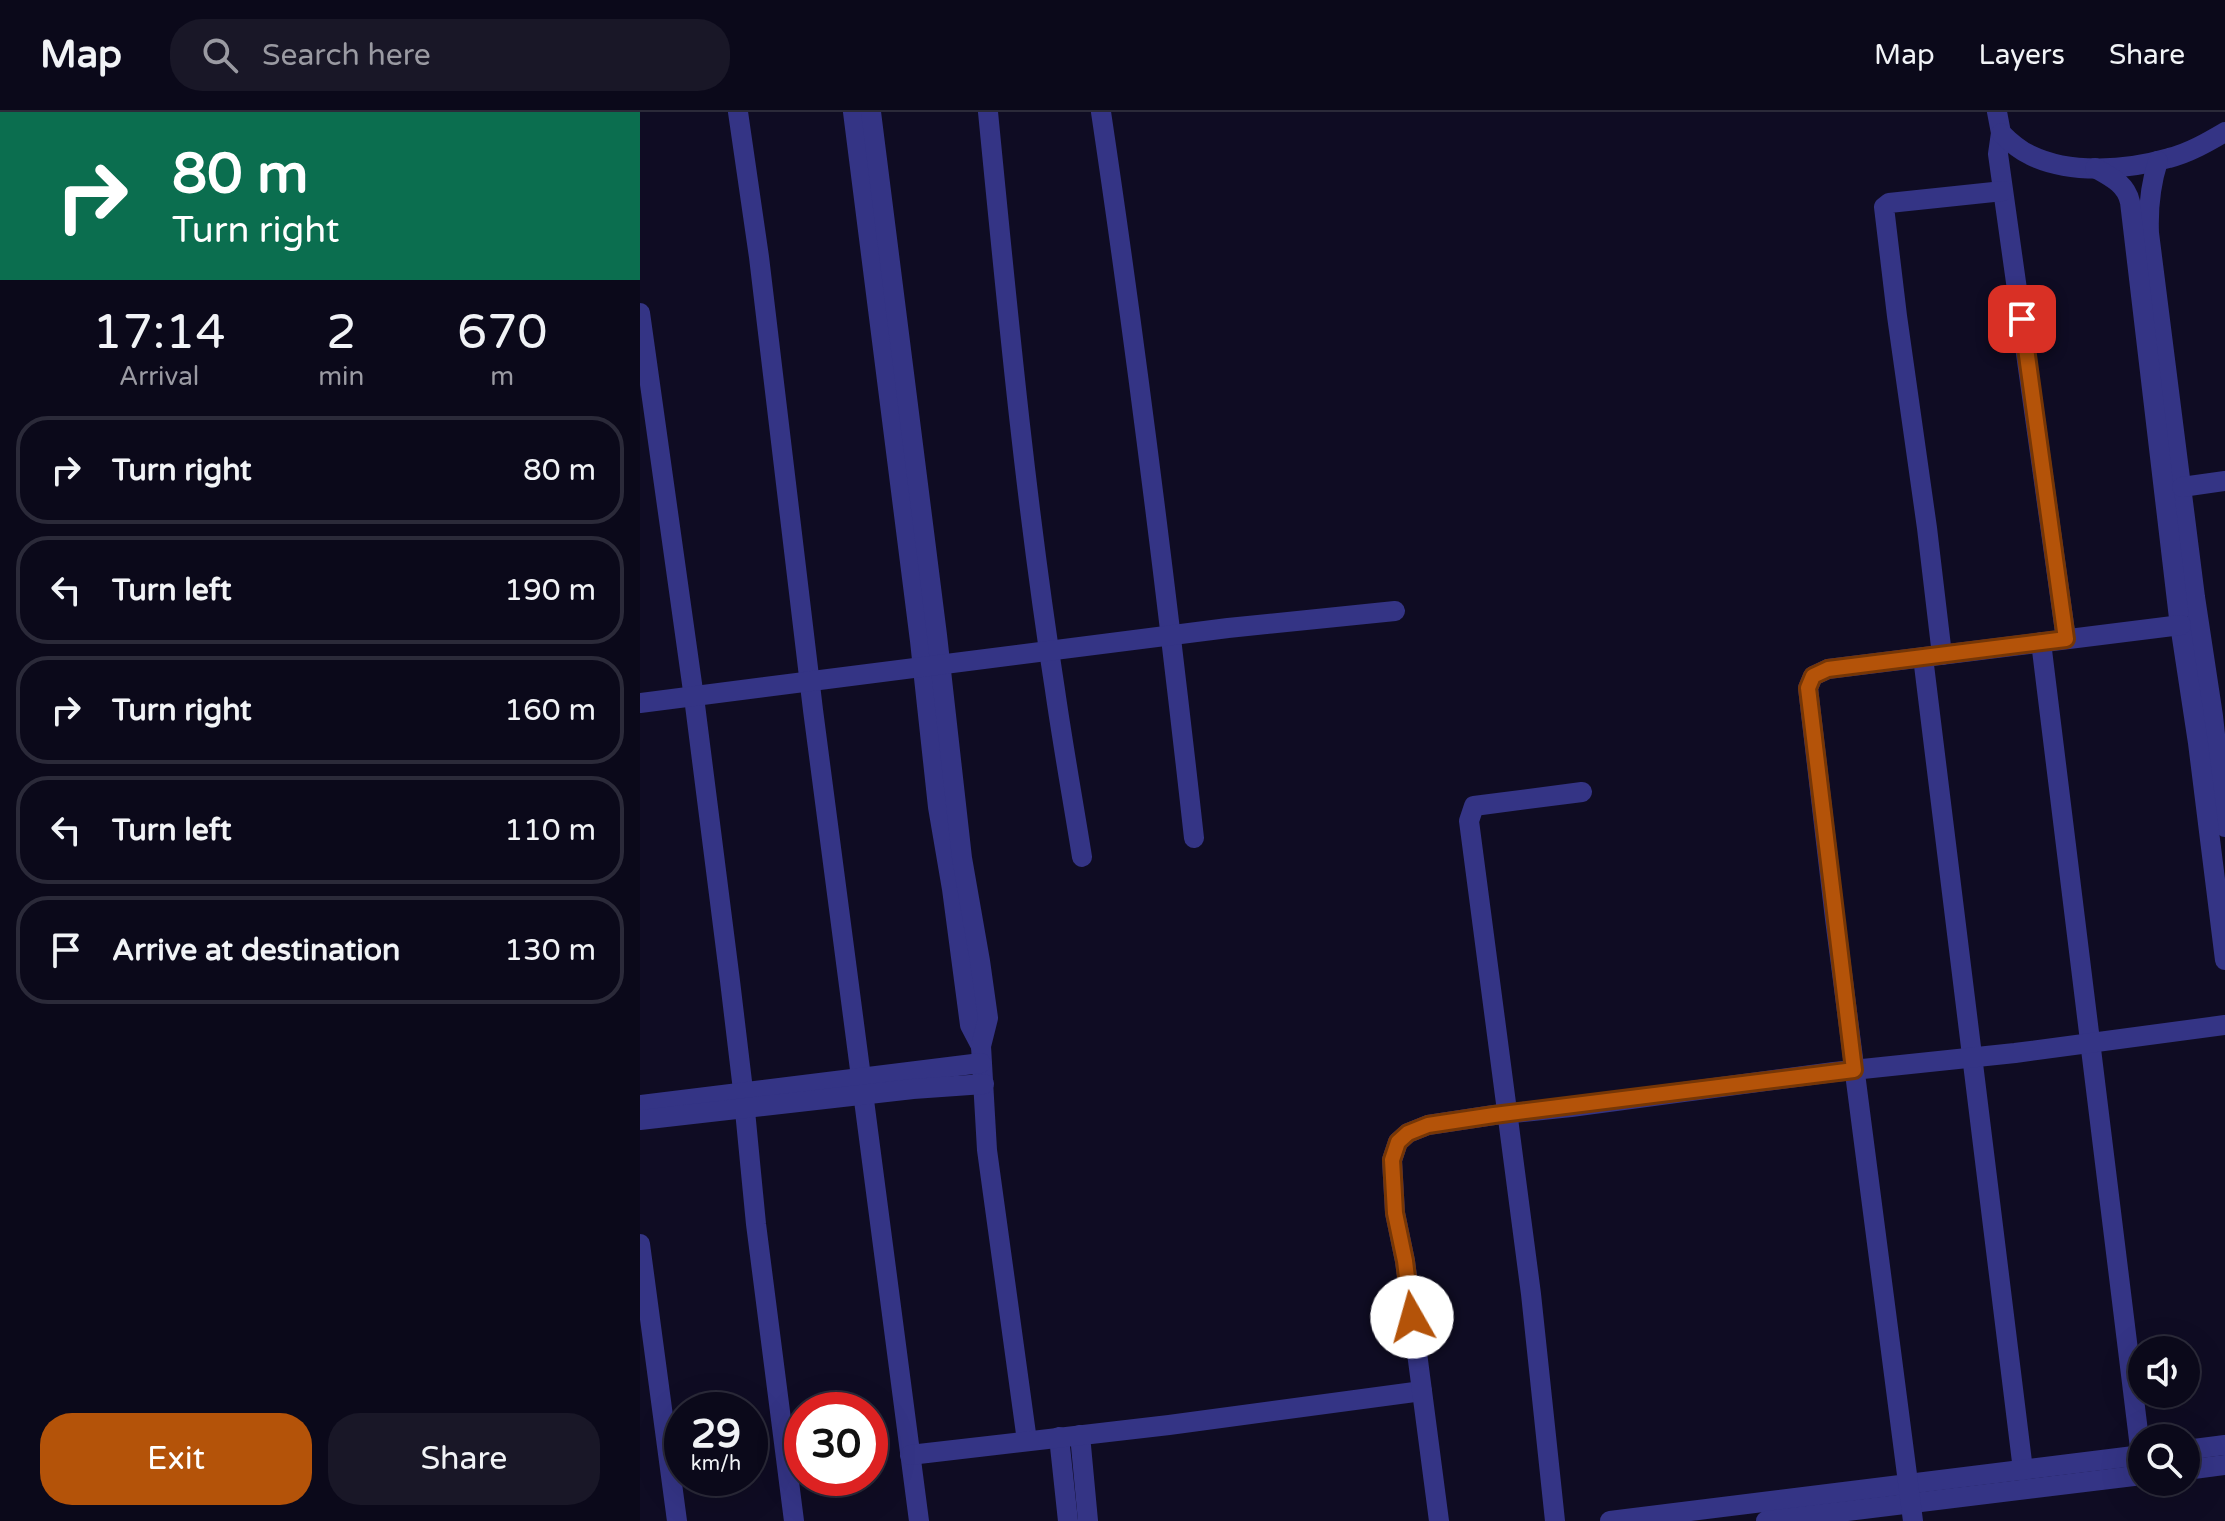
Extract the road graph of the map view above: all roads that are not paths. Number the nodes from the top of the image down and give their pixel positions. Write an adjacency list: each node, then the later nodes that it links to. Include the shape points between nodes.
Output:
1 (738, 112): 23 (street)
2 (853, 112): 22 (street)
3 (871, 112): 22 (street)
4 (988, 112): 20 (street)
5 (1101, 112): 17 (street)
6 (1997, 112): 8 (street)
7 (2225, 132): 9 (street)
8 (2001, 133): 10 (street, via 2031,156); 11 (street)
9 (2158, 161): 10 (street); 14 (street, via 2148,205 2149,233)
10 (2095, 168): 16 (street, via 2118,181 2130,202)
11 (2003, 191): 18 (street); 21 (street, via 1884,207 1929,541)
12 (640, 313): 24 (street)
13 (2225, 481): 14 (street)
14 (2182, 487): 27 (street)
15 (1395, 611): 17 (street)
16 (2181, 625): 18 (street); 30 (street)
17 (1171, 636): 20 (street); 28 (street)
18 (2066, 639): 19 (street)
19 (2041, 642): 21 (street); 32 (street)
20 (1050, 652): 22 (street); 29 (street)
21 (1932, 656): 33 (street); 35 (street, via 1828,669 1813,676 1808,688)
22 (931, 665): 23 (street); 34 (street, via 988,1018)
23 (810, 680): 24 (street); 36 (street)
24 (694, 695): 25 (street); 37 (street)
25 (640, 703)
26 (1582, 792): 39 (street, via 1474,806 1469,821)
27 (2225, 827)
28 (1194, 838)
29 (1082, 857)
30 (2225, 960)
31 (2225, 1025): 32 (street)
32 (2091, 1043): 33 (street); 43 (street)
33 (1972, 1058): 35 (street); 54 (street)
34 (982, 1064): 36 (street); 46 (street, via 991,1179)
35 (1854, 1070): 39 (street); 55 (street)
36 (864, 1086): 37 (street); 49 (street)
37 (744, 1100): 38 (street); 40 (street); 57 (street)
38 (640, 1105)
39 (1508, 1114): 42 (street, via 1428,1125 1398,1142 1392,1160); 62 (street)
40 (640, 1120)
41 (640, 1244): 56 (street)
42 (1422, 1391): 44 (street); 61 (street)
43 (2137, 1424)
44 (1080, 1435): 45 (street); 60 (street)
45 (1059, 1437): 46 (street); 59 (street)
46 (1027, 1441): 49 (street)
47 (2225, 1445): 48 (street)
48 (2200, 1448)
49 (910, 1455): 58 (street)
50 (2128, 1463): 54 (street)
51 (2128, 1464): 55 (street)
52 (2225, 1465): 53 (street)
53 (2200, 1468)
54 (2023, 1470): 55 (street)
55 (1910, 1503): 63 (street); 64 (street)
56 (677, 1521)
57 (794, 1521)
58 (919, 1521)
59 (1068, 1521)
60 (1088, 1521)
61 (1439, 1521)
62 (1555, 1521)
63 (1610, 1521)
64 (1766, 1521)

